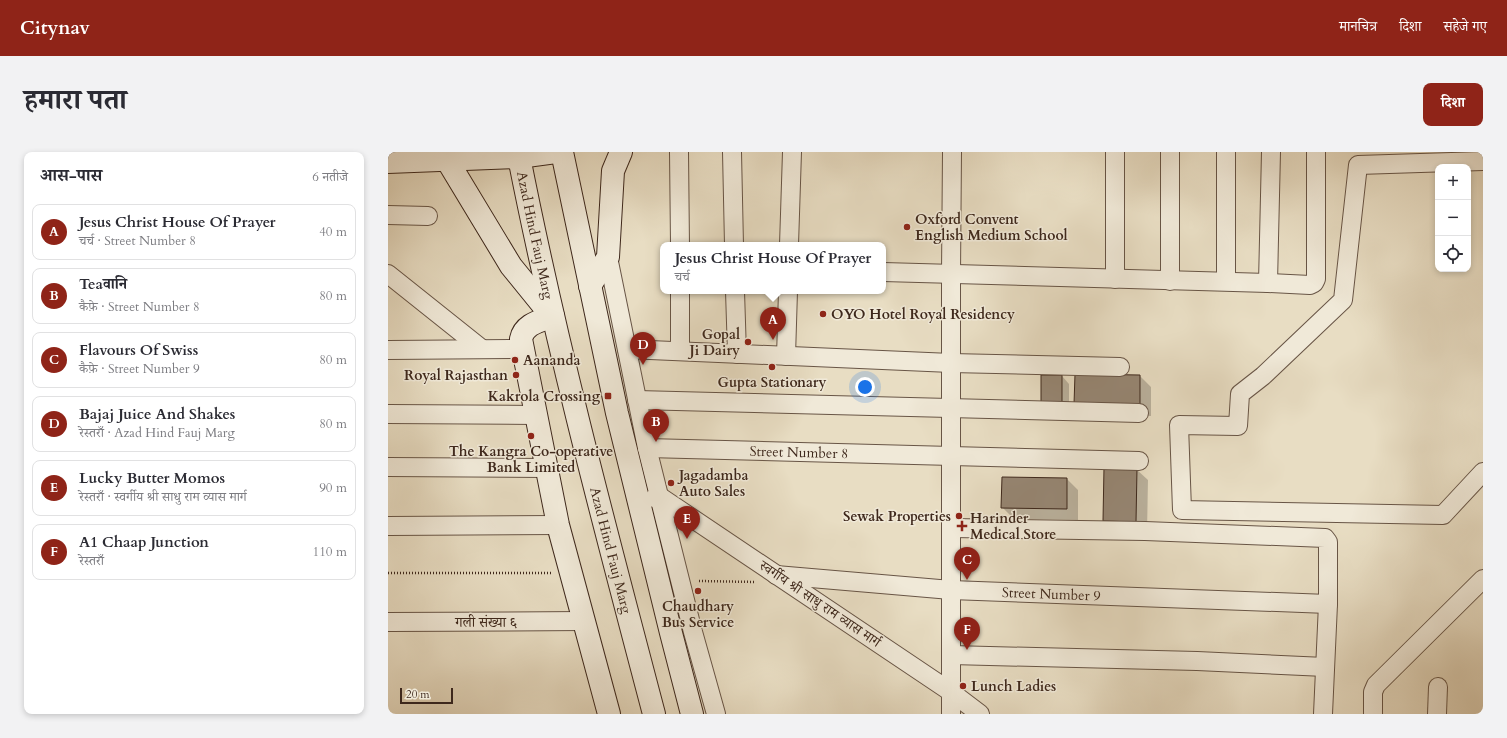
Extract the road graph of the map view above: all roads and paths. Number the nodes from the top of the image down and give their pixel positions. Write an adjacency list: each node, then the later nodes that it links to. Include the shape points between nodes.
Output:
1 (556, 152): 13 (main road)
2 (562, 152): 30 (main road)
3 (621, 152): 22 (main road, via 613,171)
4 (679, 152): 19 (street)
5 (732, 152): 20 (street)
6 (792, 152): 21 (street)
7 (952, 152): 25 (street)
8 (1116, 152): 26 (street)
9 (1170, 152): 27 (street)
10 (1226, 152): 28 (street)
11 (1271, 152): 29 (street)
12 (1316, 152): 29 (street, via 1316,279 1310,285)
13 (519, 154): 14 (main road); 34 (main road, Azad Hind Fauj Marg)
14 (447, 160): 16 (main road); 34 (main road, via 512,266)
15 (1483, 161): 54 (street, via 1358,165 1343,300 1263,376 1240,394 1238,426 1179,425 1182,510 1443,515)
16 (388, 162)
17 (388, 216): 18 (street)
18 (428, 216)
19 (680, 242)
20 (734, 242)
21 (789, 242)
22 (608, 257): 30 (main road); 38 (street)
23 (886, 272): 25 (street)
24 (388, 274): 35 (street)
25 (951, 274): 26 (street); 42 (street)
26 (1115, 278): 27 (street)
27 (1170, 281): 28 (street)
28 (1226, 282): 29 (street)
29 (1268, 283)
30 (590, 286): 55 (main road, via 618,413)
31 (680, 294): 39 (street)
32 (736, 294): 40 (street)
33 (788, 294): 41 (street)
34 (552, 316): 36 (main road, via 526,327 521,339); 74 (main road, Azad Hind Fauj Marg)
35 (482, 349): 36 (street); 37 (street)
36 (523, 349): 48 (main road)
37 (388, 350)
38 (627, 350): 39 (street); 44 (street)
39 (680, 351): 40 (street)
40 (737, 354): 41 (street)
41 (786, 356): 42 (street)
42 (951, 363): 43 (street); 45 (street)
43 (1120, 367)
44 (637, 400): 45 (street); 49 (street)
45 (951, 409): 46 (street); 50 (street)
46 (1139, 413)
47 (388, 414): 48 (street)
48 (536, 415): 53 (main road)
49 (647, 448): 50 (street, Street Number 8); 55 (street)
50 (951, 457): 51 (street, Street Number 8); 58 (street)
51 (1139, 460)
52 (388, 467): 53 (street)
53 (546, 468): 56 (main road)
54 (1483, 472)
55 (649, 499): 61 (street, स्वर्गीय श्री साधु राम व्यास मार्ग); 63 (street); 75 (main road)
56 (558, 525): 57 (street); 59 (main road)
57 (388, 526)
58 (951, 528): 65 (street); 66 (street, via 1145,531 1325,538 1328,542)
59 (571, 572): 60 (path); 67 (main road)
60 (388, 573)
61 (776, 575): 65 (street, Street Number 9); 72 (street, स्वर्गीय श्री साधु राम व्यास मार्ग)
62 (1483, 579): 80 (street, via 1376,685 1373,692)
63 (680, 581): 64 (path); 76 (street)
64 (757, 582)
65 (951, 590): 66 (street, Street Number 9); 69 (street)
66 (1328, 604): 70 (street)
67 (584, 621): 68 (street, गली संख्या ६); 73 (main road)
68 (388, 622)
69 (951, 655): 70 (street); 72 (street)
70 (1325, 667): 79 (street)
71 (1438, 687): 81 (street)
72 (951, 692): 77 (street); 78 (street, स्वर्गीय श्री साधु राम व्यास मार्ग)
73 (609, 714)
74 (654, 714)
75 (692, 714)
76 (716, 714)
77 (951, 714)
78 (980, 714)
79 (1323, 714)
80 (1373, 714)
81 (1437, 714)

